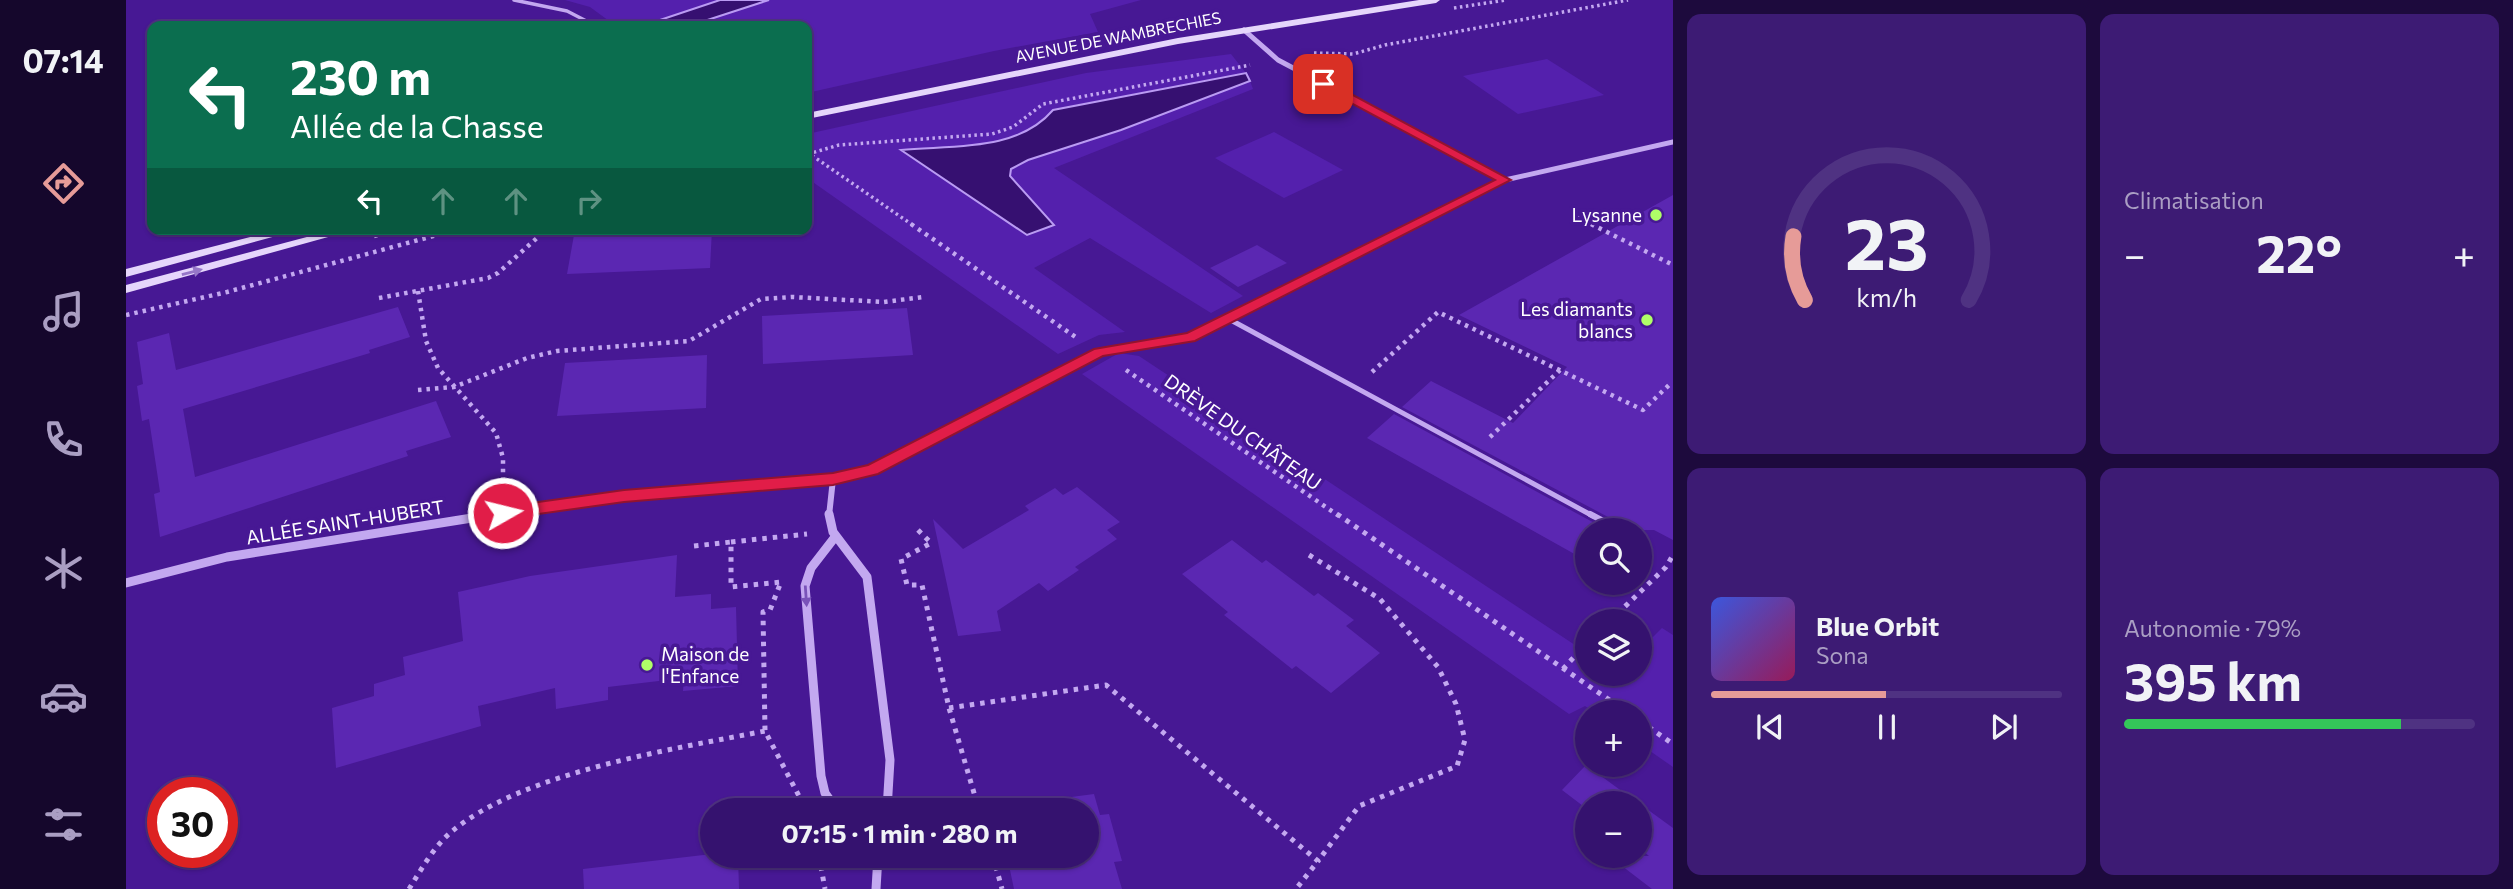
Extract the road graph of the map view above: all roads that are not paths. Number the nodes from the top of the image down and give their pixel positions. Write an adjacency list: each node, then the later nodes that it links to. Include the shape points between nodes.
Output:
1 (514, 0): 3 (lane, via 560,7)
2 (1436, 0): 4 (main road, AVENUE DE WAMBRECHIES)
3 (589, 21)
4 (1244, 30): 5 (main road, AVENUE DE WAMBRECHIES); 7 (street, via 1278,60)
5 (812, 115)
6 (1673, 142): 7 (street, ALLÉE SAINT-HUBERT)
7 (1505, 180): 12 (street, ALLÉE SAINT-HUBERT)
8 (273, 235): 10 (main road)
9 (328, 235): 11 (main road, one-way to 9)
10 (126, 273)
11 (126, 289)
12 (1227, 318): 13 (street, ALLÉE SAINT-HUBERT, via 1177,342 1100,352 873,470); 14 (lane)
13 (833, 479): 15 (street, via 828,514); 16 (street, ALLÉE SAINT-HUBERT, via 582,501 227,557)
14 (1598, 518)
15 (835, 537): 17 (street, one-way to 17, via 811,568 805,586 821,776); 18 (street, via 867,577 890,760)
16 (126, 583)
17 (829, 798)
18 (888, 798)
19 (876, 868): 20 (street)
20 (876, 889)

